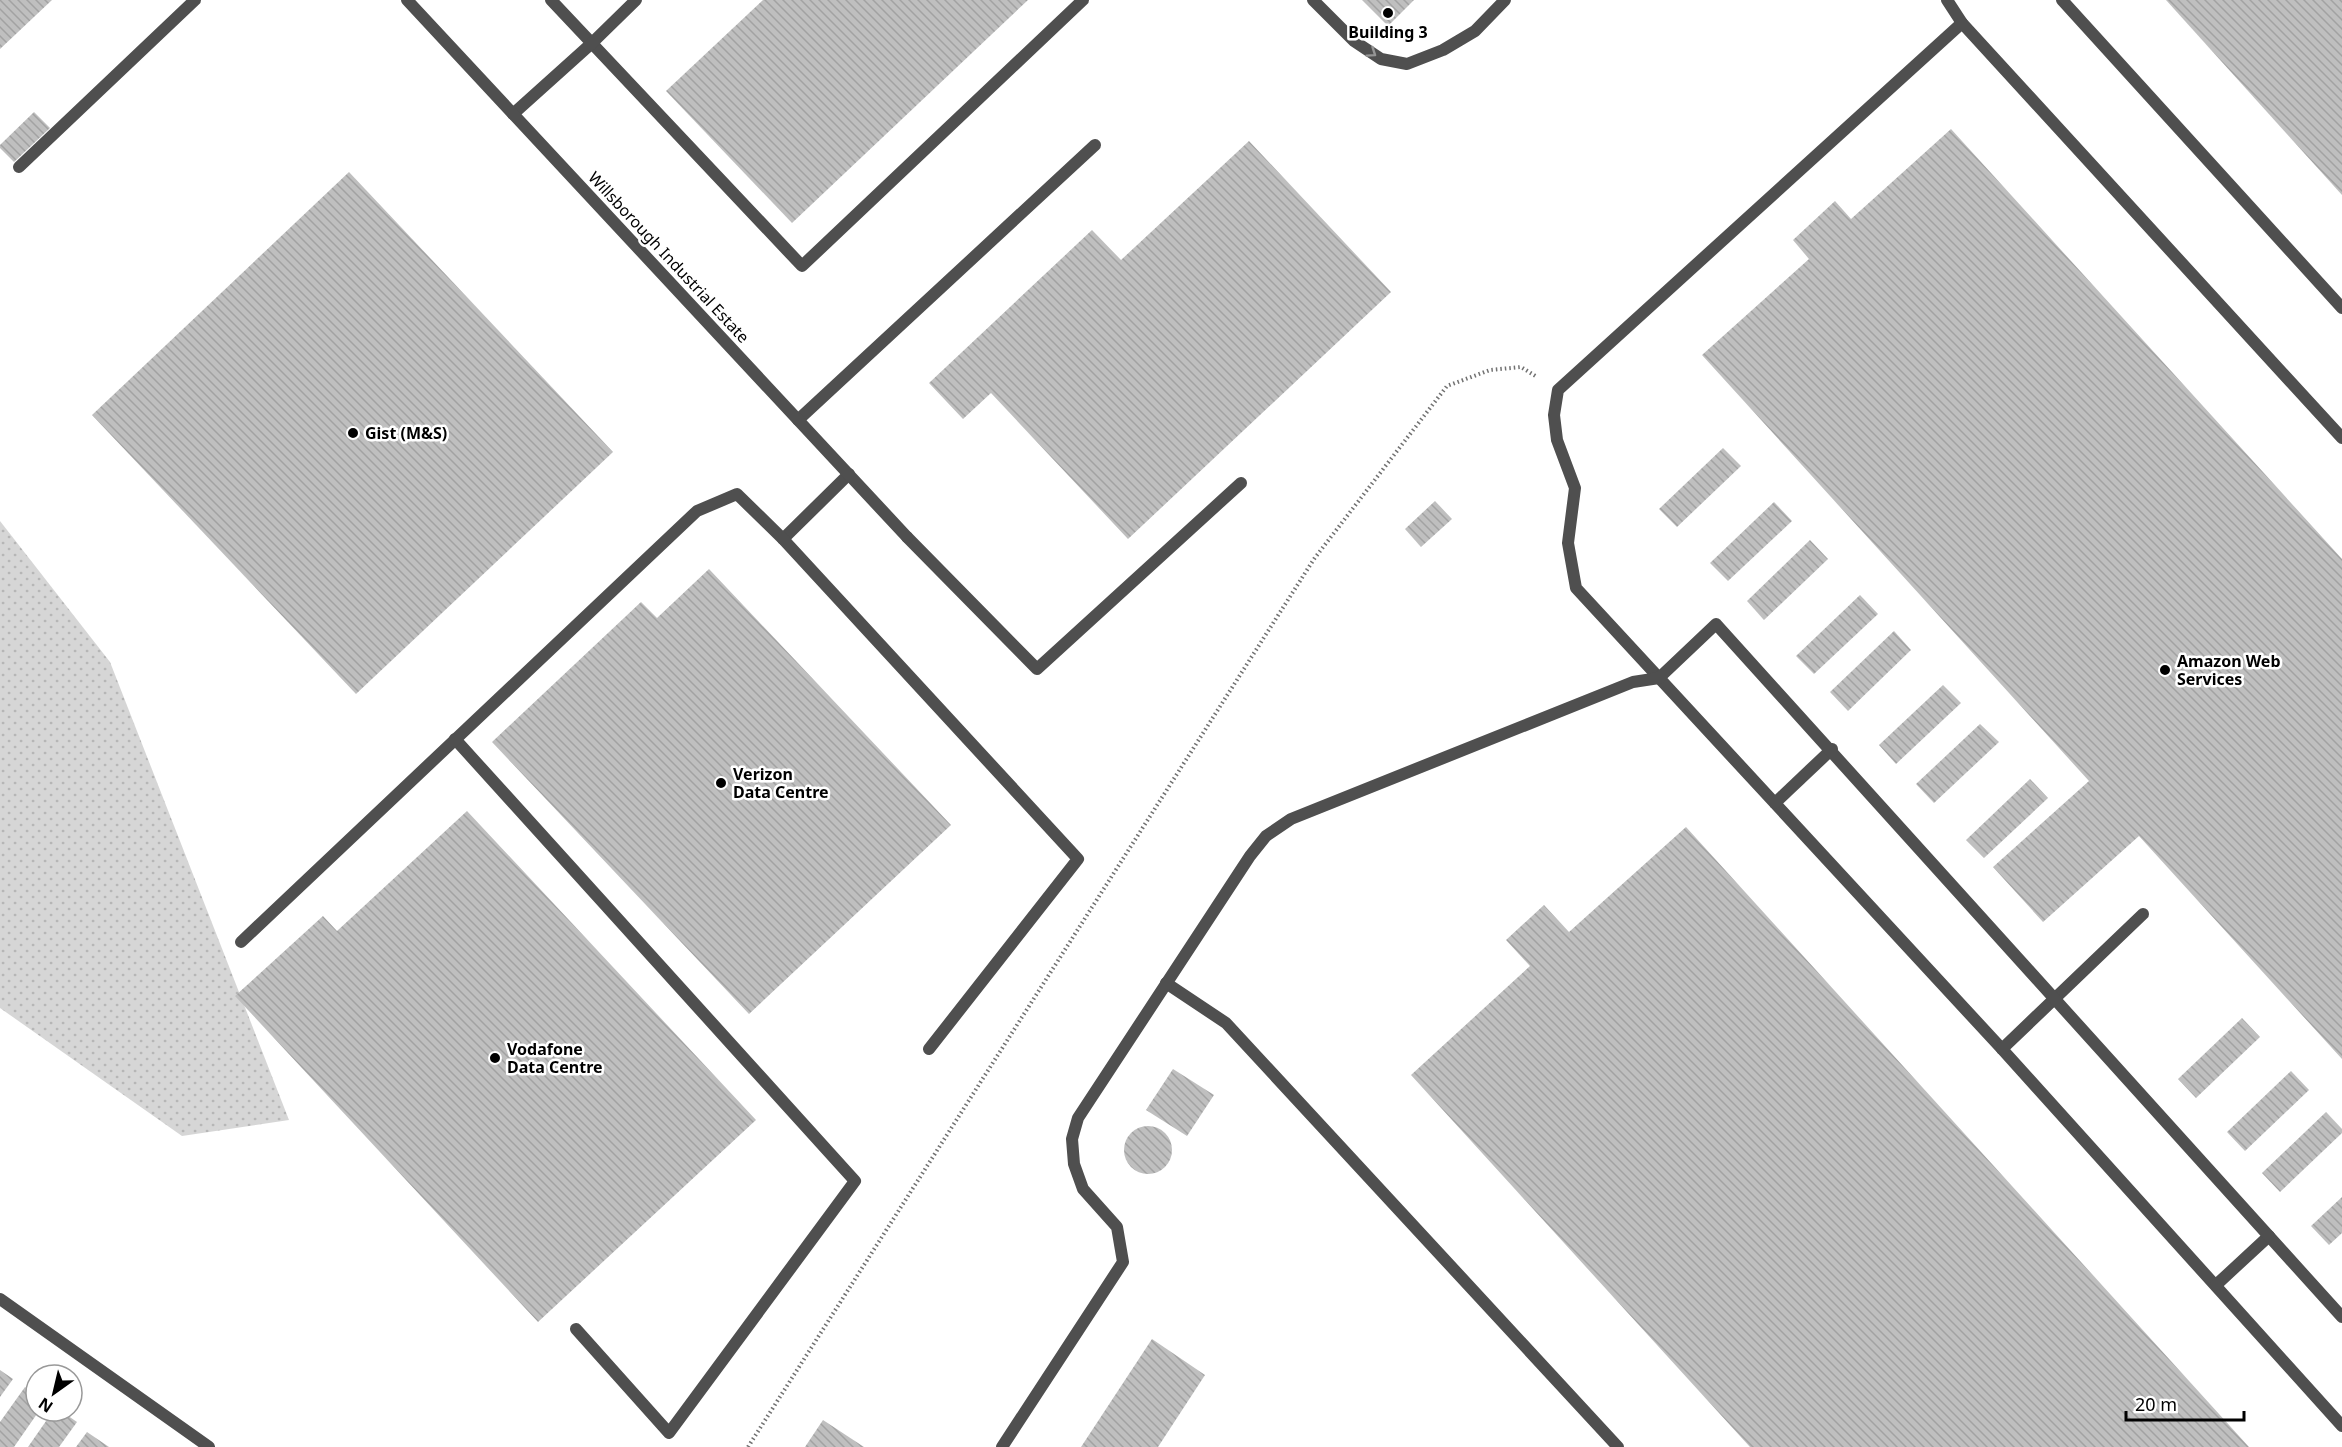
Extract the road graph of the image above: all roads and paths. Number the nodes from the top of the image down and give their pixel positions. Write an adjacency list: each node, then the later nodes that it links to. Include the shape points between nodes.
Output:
1 (195, 0): 14 (street)
2 (407, 0): 12 (street, Willsborough Industrial Estate)
3 (551, 0): 11 (street)
4 (636, 0): 11 (street)
5 (1083, 0): 11 (street, via 802,266)
6 (1313, 0): 7 (street, one-way to 7, via 1354,41 1381,59 1407,64 1443,50 1475,31)
7 (1505, 0)
8 (1947, 0): 10 (street)
9 (2062, 0): 15 (street)
10 (1962, 23): 16 (street); 18 (street)
11 (592, 43): 12 (street)
12 (513, 114): 17 (street, Willsborough Industrial Estate)
13 (1095, 145): 17 (street)
14 (19, 167)
15 (2342, 308)
16 (1558, 390): 22 (street, via 1554,415 1557,440 1575,488 1568,543 1576,588); 39 (path, via 1521,367 1490,370 1447,386 1335,532)
17 (798, 420): 19 (street, Willsborough Industrial Estate)
18 (2342, 438)
19 (849, 474): 20 (street, Willsborough Industrial Estate, via 1037,669); 21 (street)
20 (1240, 483)
21 (783, 539): 23 (street, via 737,494 697,511); 30 (street, via 1078,859)
22 (1659, 678): 24 (street, via 1716,624); 25 (street); 28 (street, via 1633,682 1292,819 1266,836 1250,856)
23 (455, 739): 27 (street); 36 (street, via 855,1181 669,1433)
24 (1832, 749): 25 (street); 29 (street)
25 (1775, 803): 31 (street)
26 (2143, 914): 29 (street)
27 (241, 942)
28 (1166, 983): 40 (street, via 1078,1118 1072,1138 1074,1164 1083,1189 1116,1227 1123,1262); 41 (street, via 1226,1023)
29 (2055, 997): 31 (street); 32 (street)
30 (930, 1049)
31 (2002, 1049): 33 (street)
32 (2269, 1236): 33 (street); 35 (street)
33 (2216, 1285): 37 (street)
34 (0, 1299): 38 (street)
35 (2342, 1317)
36 (576, 1329)
37 (2342, 1426)
38 (209, 1447)
39 (748, 1447)
40 (1002, 1447)
41 (1618, 1447)

